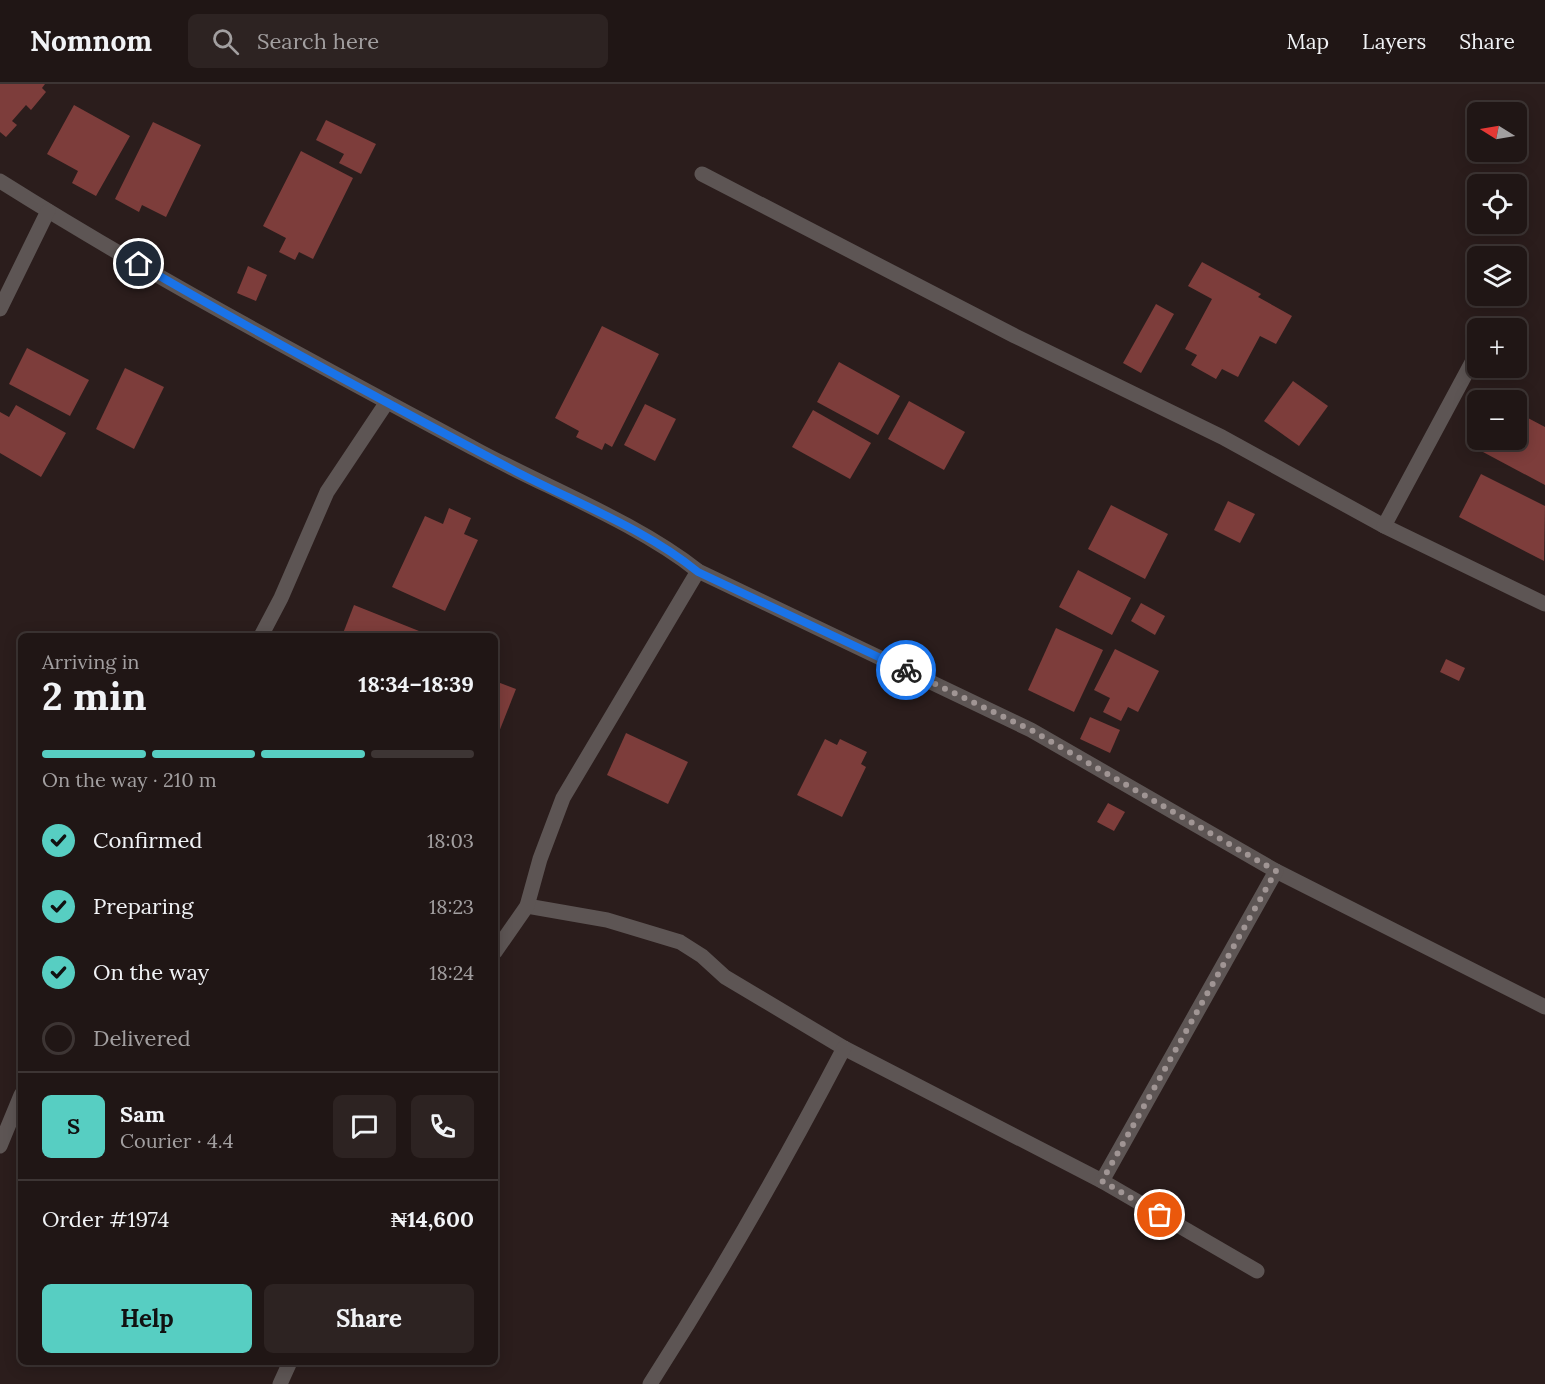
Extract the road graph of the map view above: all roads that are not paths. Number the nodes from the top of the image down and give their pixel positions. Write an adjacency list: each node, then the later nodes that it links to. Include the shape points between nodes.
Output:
1 (702, 174): 7 (street, via 1015,336 1222,437)
2 (0, 181): 3 (street)
3 (48, 211): 4 (street); 6 (street)
4 (0, 309)
5 (1467, 371): 7 (street)
6 (387, 402): 8 (street, via 668,548); 10 (street, via 327,492)
7 (1384, 526): 9 (street)
8 (698, 572): 11 (street, via 1031,730); 12 (street, via 563,798)
9 (1545, 604)
10 (263, 633)
11 (1276, 871): 14 (street); 18 (street)
12 (527, 906): 13 (street); 15 (street, via 607,920 680,942 725,977)
13 (498, 948)
14 (1544, 1005)
15 (843, 1048): 18 (street); 22 (street, via 771,1181)
16 (18, 1102): 17 (street)
17 (0, 1146)
18 (1102, 1181): 19 (street)
19 (1257, 1271)
20 (289, 1365): 21 (street)
21 (280, 1384)
22 (650, 1384)

